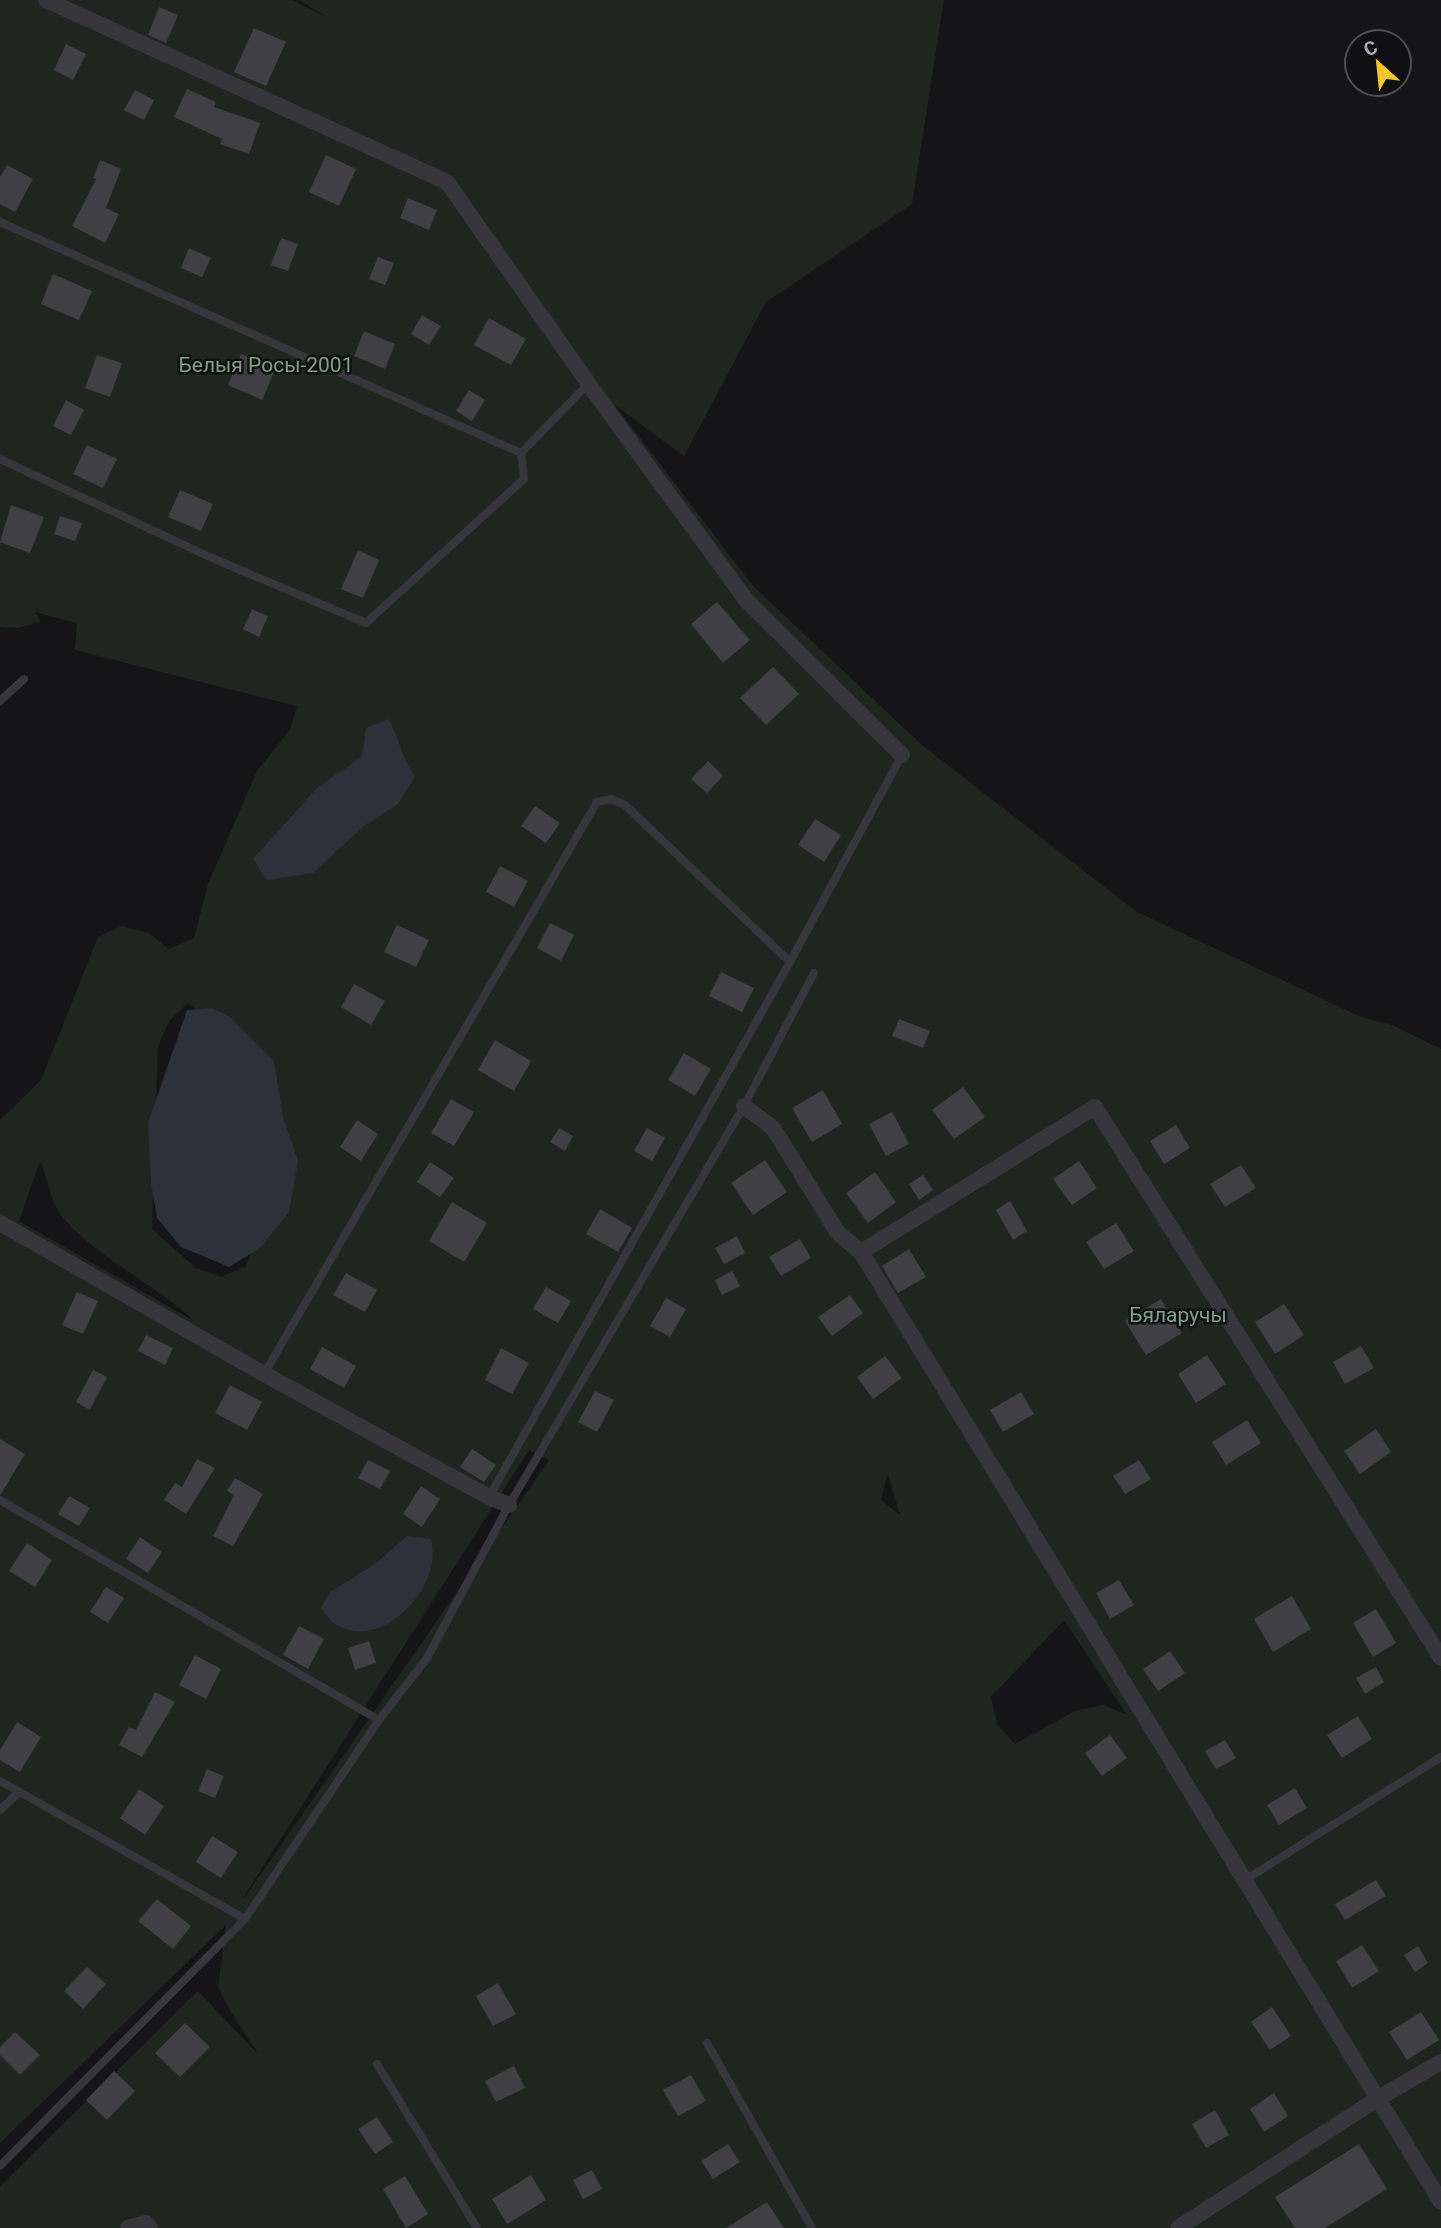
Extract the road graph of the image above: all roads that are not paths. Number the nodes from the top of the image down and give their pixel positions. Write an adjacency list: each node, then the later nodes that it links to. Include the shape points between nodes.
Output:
1 (46, 0): 3 (street, via 447,182)
2 (0, 222): 4 (lane)
3 (588, 384): 4 (lane); 8 (street, via 747,601)
4 (521, 453): 5 (lane, via 524,479 366,623 212,558)
5 (0, 459)
6 (24, 679): 7 (lane)
7 (0, 701)
8 (902, 755): 9 (lane)
9 (790, 962): 14 (lane, via 625,805 611,799 597,802); 15 (lane)
10 (814, 973): 11 (lane)
11 (744, 1106): 13 (street, via 773,1128 838,1233); 17 (lane)
12 (0, 1223): 14 (street)
13 (861, 1252): 18 (street, via 1095,1107); 24 (street)
14 (264, 1374): 15 (street)
15 (489, 1497): 17 (street)
16 (0, 1500): 19 (lane)
17 (509, 1505): 19 (lane, via 427,1658)
18 (1441, 1658)
19 (379, 1720): 25 (lane)
20 (1441, 1757): 24 (lane)
21 (0, 1781): 22 (lane)
22 (19, 1792): 23 (lane); 25 (lane)
23 (0, 1810)
24 (1245, 1880): 29 (street)
25 (245, 1919): 30 (lane)
26 (708, 2043): 35 (lane)
27 (1441, 2062): 29 (street)
28 (377, 2064): 34 (lane)
29 (1377, 2099): 31 (street); 36 (street)
30 (0, 2166)
31 (1441, 2202)
32 (128, 2228): 33 (street, via 146,2223)
33 (150, 2228)
34 (477, 2228)
35 (812, 2228)
36 (1178, 2228)

